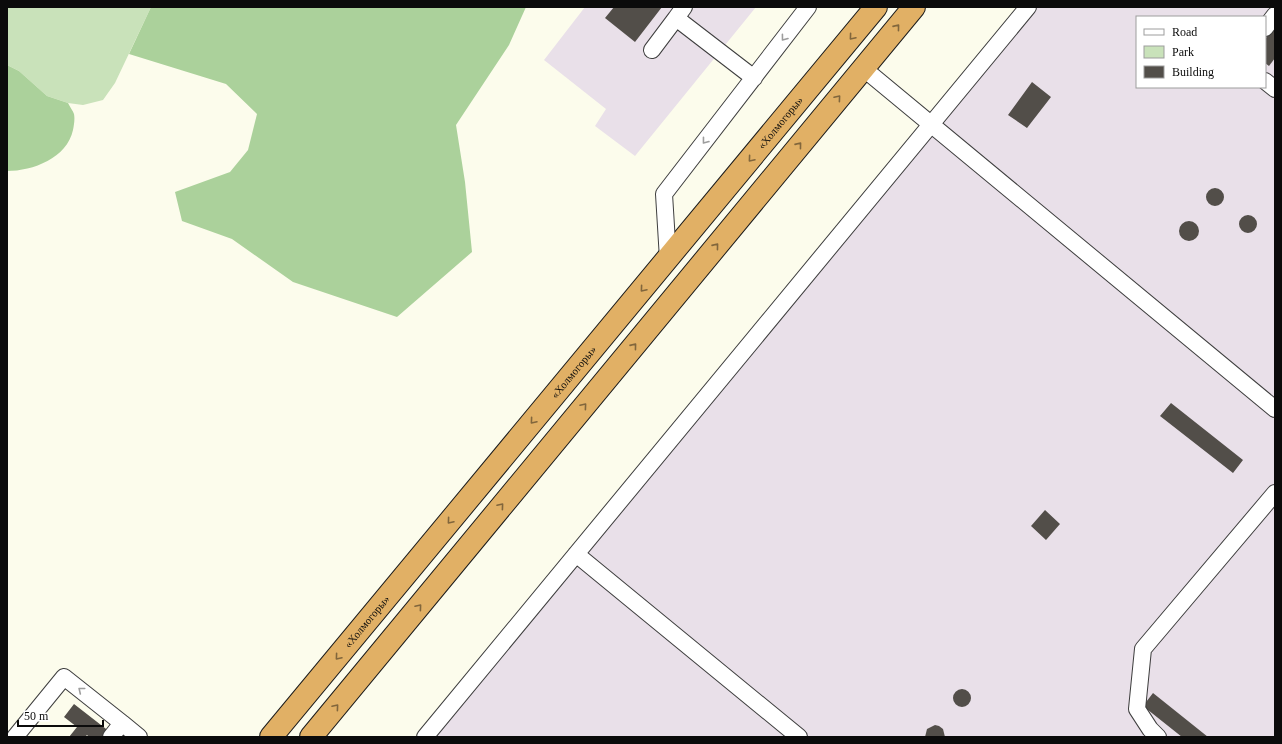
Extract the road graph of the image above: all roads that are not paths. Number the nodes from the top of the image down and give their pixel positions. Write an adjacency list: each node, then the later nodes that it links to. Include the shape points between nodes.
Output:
1 (808, 7): 10 (lane, one-way to 10)
2 (876, 7): 14 (highway, «Холмогоры», one-way to 14)
3 (914, 7): 9 (highway, one-way to 3)
4 (1028, 7): 13 (lane)
5 (680, 12): 8 (lane); 10 (lane)
6 (1275, 15): 7 (lane)
7 (1266, 27)
8 (652, 50)
9 (864, 68): 13 (lane); 15 (highway, one-way to 9)
10 (754, 78): 14 (lane, one-way to 14, via 664,194)
11 (1266, 82): 12 (lane)
12 (1275, 89)
13 (930, 125): 16 (lane); 18 (lane)
14 (668, 259): 15 (highway); 23 (highway, «Холмогоры», one-way to 23)
15 (691, 277): 24 (highway, one-way to 15)
16 (1275, 409)
17 (1275, 493): 27 (lane, via 1143,649 1137,709)
18 (576, 554): 25 (lane); 26 (lane)
19 (122, 723): 20 (lane, one-way to 20, via 64,677); 21 (lane); 22 (lane)
20 (15, 737)
21 (111, 737)
22 (139, 737)
23 (272, 737)
24 (311, 737)
25 (425, 737)
26 (799, 737)
27 (1158, 737)

